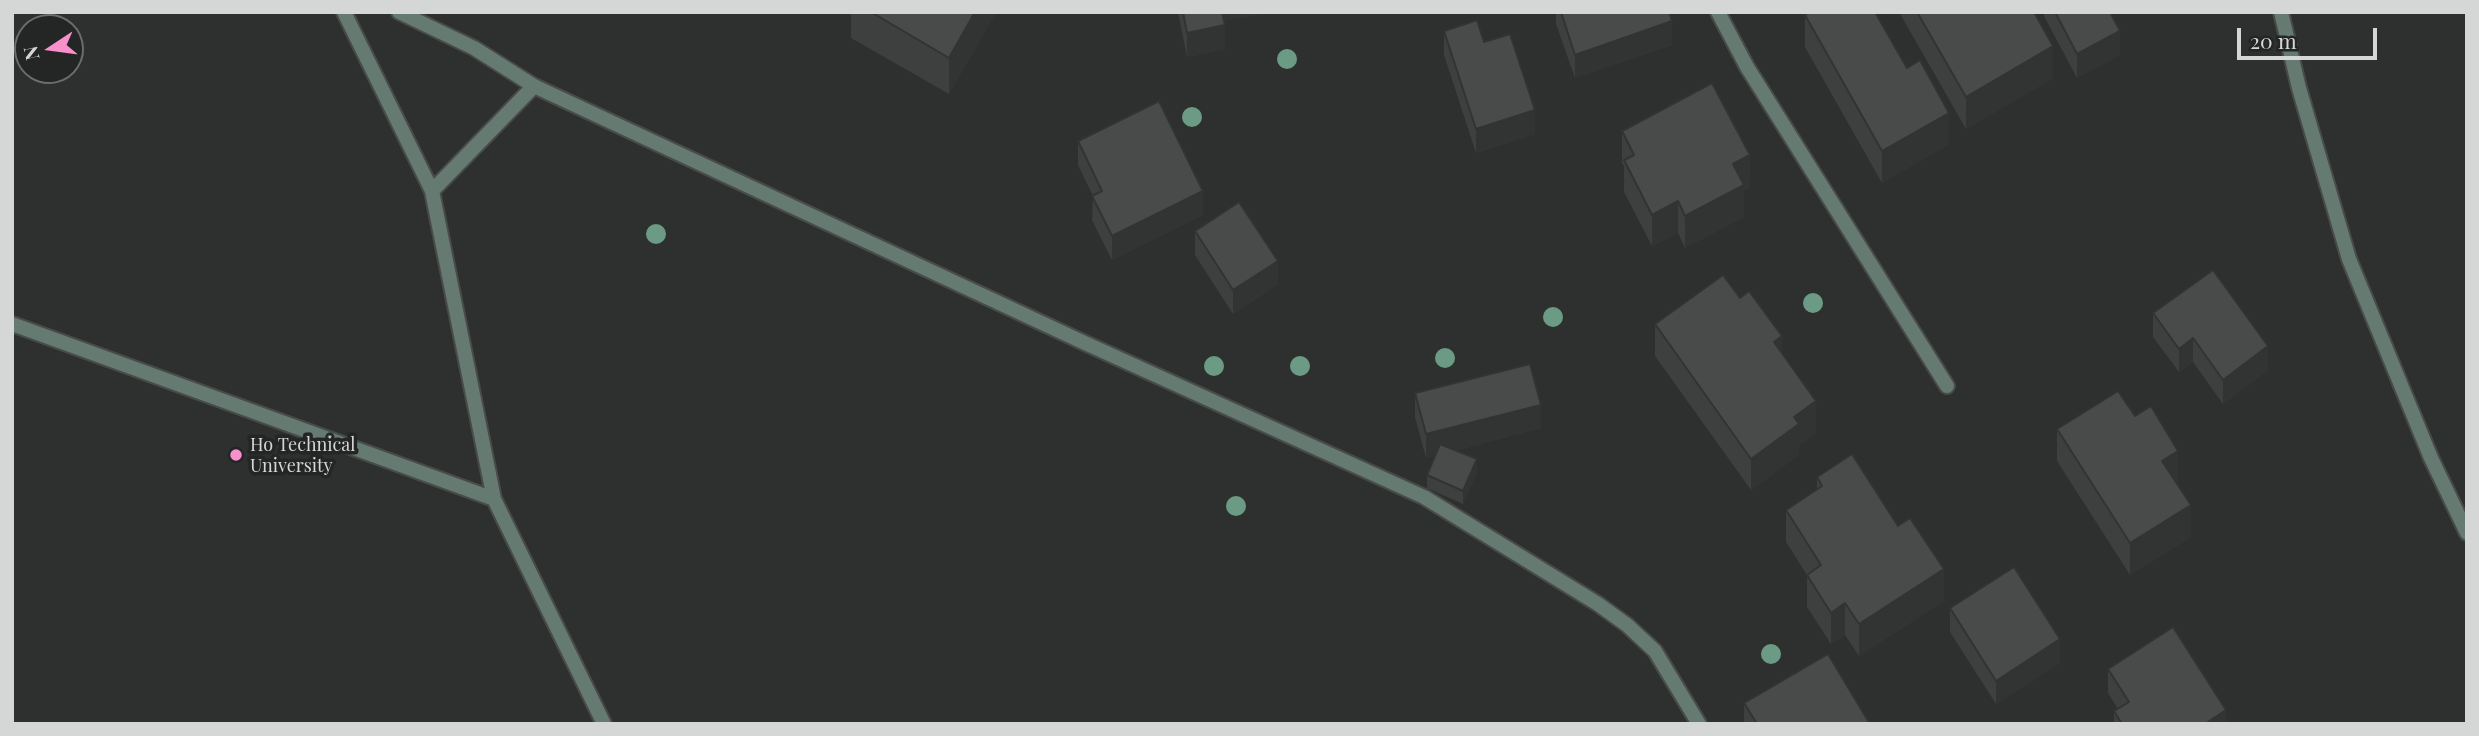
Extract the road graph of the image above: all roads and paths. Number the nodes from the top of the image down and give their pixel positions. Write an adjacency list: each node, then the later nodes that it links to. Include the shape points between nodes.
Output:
1 (344, 12): 6 (street)
2 (399, 12): 5 (street, via 474,48)
3 (1718, 12): 8 (street, via 1747,67)
4 (2281, 12): 10 (street, via 2298,88 2349,259)
5 (534, 86): 6 (street); 12 (street, via 1424,497 1627,625 1655,651)
6 (432, 191): 9 (street)
7 (12, 324): 9 (street)
8 (1947, 386)
9 (494, 499): 11 (street)
10 (2467, 533)
11 (604, 724)
12 (1699, 724)

